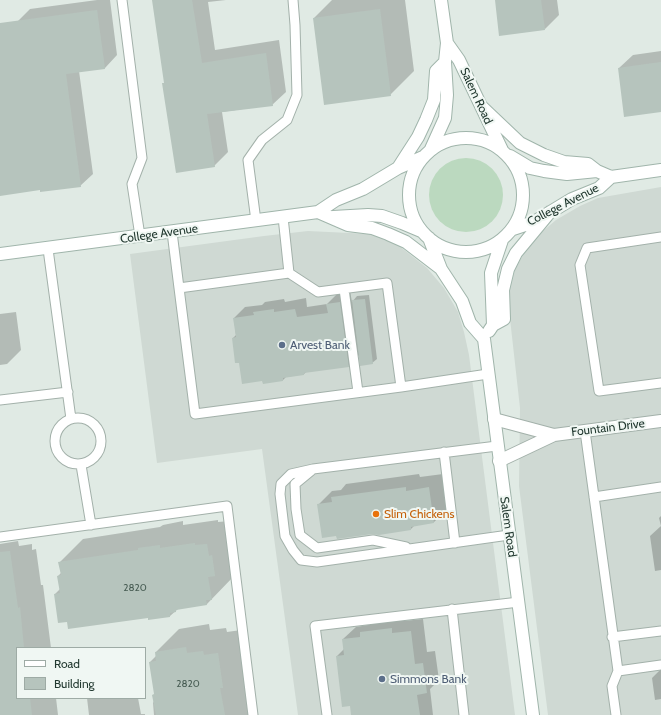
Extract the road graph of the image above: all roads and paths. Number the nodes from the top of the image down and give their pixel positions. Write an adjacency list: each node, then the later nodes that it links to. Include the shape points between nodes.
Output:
1 (122, 0): 21 (lane, via 142,158 132,184)
2 (293, 0): 17 (lane, via 297,95 287,120 262,140 248,160)
3 (441, 0): 4 (main road, Salem Road)
4 (447, 43): 5 (main road, Salem Road); 6 (main road, Salem Road, via 459,60)
5 (445, 62): 8 (main road, Salem Road, via 445,118); 9 (main road, via 436,71 434,100 426,120)
6 (480, 106): 7 (main road, Salem Road); 11 (main road, via 520,143 564,162 588,164)
7 (504, 152): 8 (main road, via 491,143 467,138 442,143); 11 (main road, College Avenue, via 530,168 544,171 567,174); 18 (main road, via 514,163 523,185 522,208)
8 (427, 153): 9 (main road, College Avenue); 20 (main road, via 416,166 409,188 411,211 415,222)
9 (398, 168): 13 (main road, College Avenue)
10 (661, 170): 12 (main road, College Avenue)
11 (597, 171): 12 (main road, College Avenue)
12 (611, 177): 14 (main road, College Avenue, via 599,188)
13 (318, 212): 15 (main road, College Avenue); 16 (main road)
14 (550, 212): 18 (main road, College Avenue, via 534,222); 30 (main road, via 516,253 508,269 503,290 504,319)
15 (283, 217): 17 (main road, College Avenue); 27 (lane)
16 (330, 217): 20 (main road, via 368,214 382,216); 26 (main road, via 348,225 372,228 406,242)
17 (256, 221): 19 (main road, College Avenue)
18 (513, 229): 23 (main road)
19 (172, 232): 21 (main road, College Avenue); 28 (lane)
20 (425, 235): 23 (main road, via 440,246 452,251 465,252 478,251); 26 (main road)
21 (140, 236): 24 (main road, College Avenue)
22 (661, 237): 33 (lane, via 587,248 580,265 599,391)
23 (502, 240): 30 (main road, via 491,273)
24 (48, 249): 25 (main road, College Avenue); 35 (lane)
25 (0, 254)
26 (441, 269): 31 (main road, via 462,301 470,323)
27 (289, 273): 28 (lane); 29 (lane, via 318,292)
28 (179, 288): 36 (lane, via 195,414)
29 (344, 289): 34 (lane, via 387,283); 36 (lane)
30 (493, 325): 31 (main road)
31 (484, 339): 32 (main road, Salem Road)
32 (488, 374): 34 (lane); 39 (main road, Salem Road)
33 (661, 383)
34 (401, 387): 36 (lane)
35 (68, 392): 37 (lane); 38 (lane)
36 (358, 392)
37 (0, 400)
38 (71, 419): 46 (lane, via 59,428 55,442 57,450 66,461); 46 (lane, via 92,422 102,440 99,453)
39 (494, 419): 42 (main road, Fountain Drive); 43 (main road, Salem Road)
40 (661, 421): 41 (main road, Fountain Drive)
41 (585, 431): 42 (main road, Fountain Drive); 49 (lane)
42 (554, 435): 45 (main road, Fountain Drive)
43 (497, 446): 44 (lane); 45 (main road, Salem Road)
44 (444, 452): 47 (lane); 53 (lane)
45 (499, 461): 51 (main road, Salem Road)
46 (82, 464): 50 (lane)
47 (313, 469): 54 (lane, via 295,484 300,535 316,548 374,540); 54 (lane, via 291,474 281,484 286,536 301,560 317,562)
48 (661, 487): 49 (lane)
49 (594, 497): 58 (lane)
50 (91, 525): 52 (lane); 61 (lane, via 227,506)
51 (509, 535): 53 (lane); 55 (main road, Salem Road)
52 (0, 537)
53 (455, 543): 54 (lane)
54 (414, 548)
55 (518, 602): 56 (lane); 64 (main road, Salem Road)
56 (452, 609): 62 (lane, via 315,626); 63 (lane)
57 (661, 631): 58 (lane)
58 (612, 637): 60 (lane)
59 (661, 665): 60 (lane)
60 (618, 671): 65 (lane, via 612,686)
61 (253, 715)
62 (327, 715)
63 (464, 715)
64 (533, 715)
65 (616, 715)

